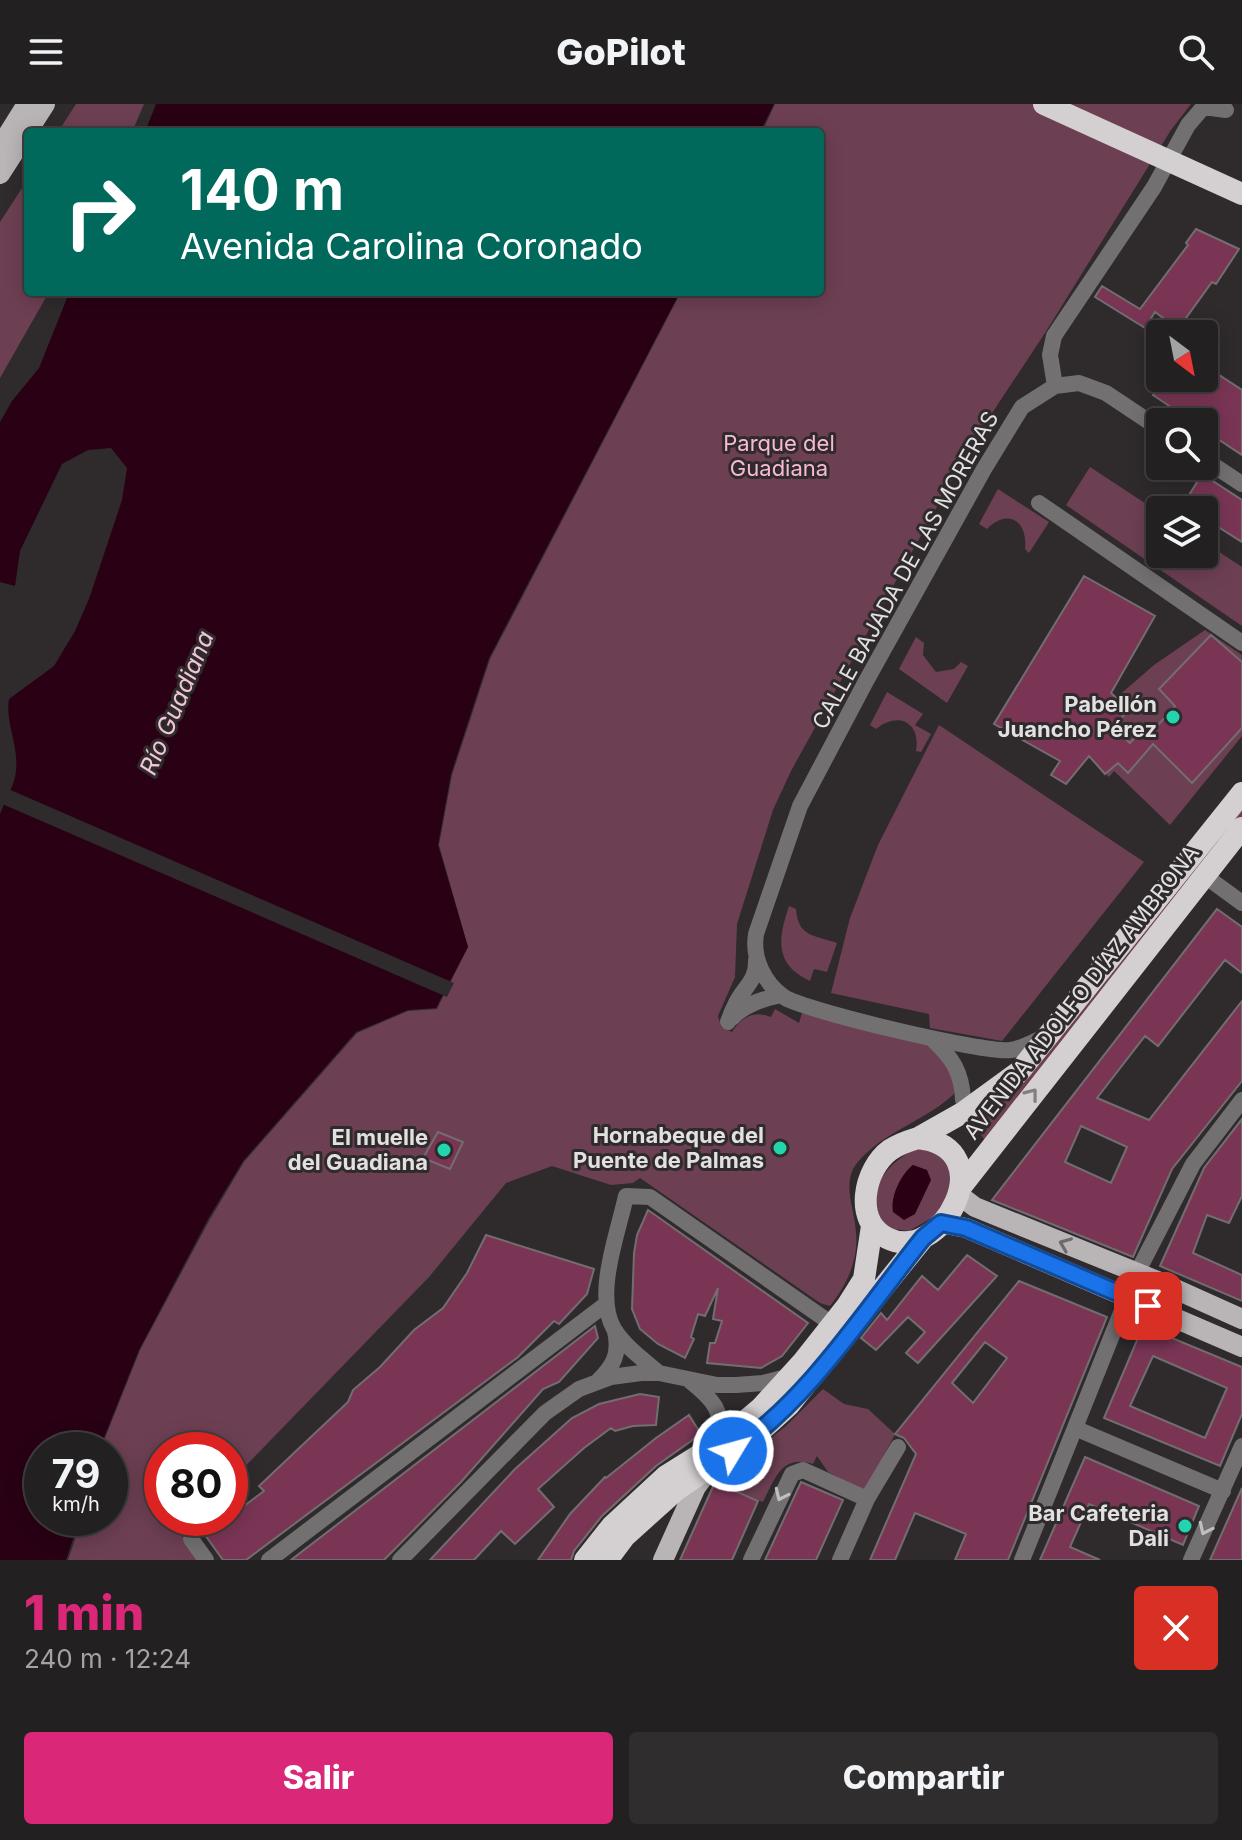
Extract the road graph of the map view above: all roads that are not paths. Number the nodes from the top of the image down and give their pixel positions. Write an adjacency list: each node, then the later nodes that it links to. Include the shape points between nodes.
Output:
1 (27, 104): 9 (main road)
2 (45, 104): 7 (main road)
3 (1044, 104): 12 (highway)
4 (1078, 104): 11 (highway)
5 (1205, 106): 6 (street); 13 (street, via 1054,336 1050,355)
6 (1226, 110)
7 (30, 128)
8 (24, 137): 10 (main road)
9 (0, 147)
10 (0, 174)
11 (1242, 178)
12 (1242, 194)
13 (1055, 386): 14 (street, via 1079,383 1106,393); 23 (street, CALLE BAJADA DE LAS MORERAS, via 1022,407 984,469 800,806 756,934)
14 (1146, 420)
15 (1218, 468): 16 (street)
16 (1242, 484)
17 (1039, 503): 18 (street)
18 (1242, 643)
19 (1239, 798): 25 (highway, AVENIDA ADOLFO DÍAZ AMBRONA)
20 (1242, 828): 21 (highway, AVENIDA ADOLFO DÍAZ AMBRONA)
21 (1205, 876): 22 (street); 30 (highway, AVENIDA ADOLFO DÍAZ AMBRONA, one-way to 21)
22 (1242, 903)
23 (756, 960): 24 (street); 24 (street, CALLE BAJADA DE LAS MORERAS, via 753,980 728,1022 739,1010)
24 (781, 995): 26 (street, via 801,1005)
25 (1053, 1032): 26 (street, via 1010,1050); 29 (highway, AVENIDA ADOLFO DÍAZ AMBRONA, via 1001,1087)
26 (930, 1037): 27 (street, via 959,1071)
27 (963, 1100)
28 (1242, 1100): 34 (street, via 1193,1164)
29 (918, 1138): 30 (highway, via 954,1154 962,1176); 32 (highway, via 889,1150 870,1175 866,1204)
30 (960, 1191): 31 (highway); 34 (main road, one-way to 30, via 975,1207)
31 (941, 1223): 33 (highway); 35 (main road, via 966,1228)
32 (872, 1226): 33 (highway, via 901,1242); 38 (highway, via 864,1279)
33 (923, 1238): 49 (highway, via 789,1405)
34 (1137, 1273): 35 (street); 37 (main road)
35 (1128, 1299): 40 (main road); 45 (street)
36 (606, 1304): 38 (street, via 626,1196 650,1197); 39 (street); 54 (street)
37 (1242, 1319)
38 (832, 1324): 42 (highway)
39 (615, 1330): 41 (street); 44 (street, via 618,1353)
40 (1242, 1347)
41 (659, 1373): 43 (street); 44 (street)
42 (791, 1376): 43 (street, via 749,1385); 46 (highway)
43 (689, 1380): 46 (street, via 715,1403)
44 (597, 1382): 55 (street, via 545,1413)
45 (1077, 1429): 50 (street); 61 (street)
46 (722, 1441): 56 (highway, via 666,1476 612,1526)
47 (1242, 1446): 50 (street)
48 (898, 1447): 51 (street)
49 (711, 1467): 57 (highway, via 675,1491 625,1536); 58 (main road, via 696,1487)
50 (1223, 1491): 62 (street, one-way to 62)
51 (867, 1499): 59 (street, one-way to 59, via 803,1470 792,1474); 60 (street)
52 (191, 1539): 53 (street)
53 (206, 1560)
54 (269, 1560)
55 (400, 1560)
56 (585, 1560)
57 (607, 1560)
58 (663, 1560)
59 (751, 1560)
60 (840, 1560)
61 (1022, 1560)
62 (1191, 1560)

